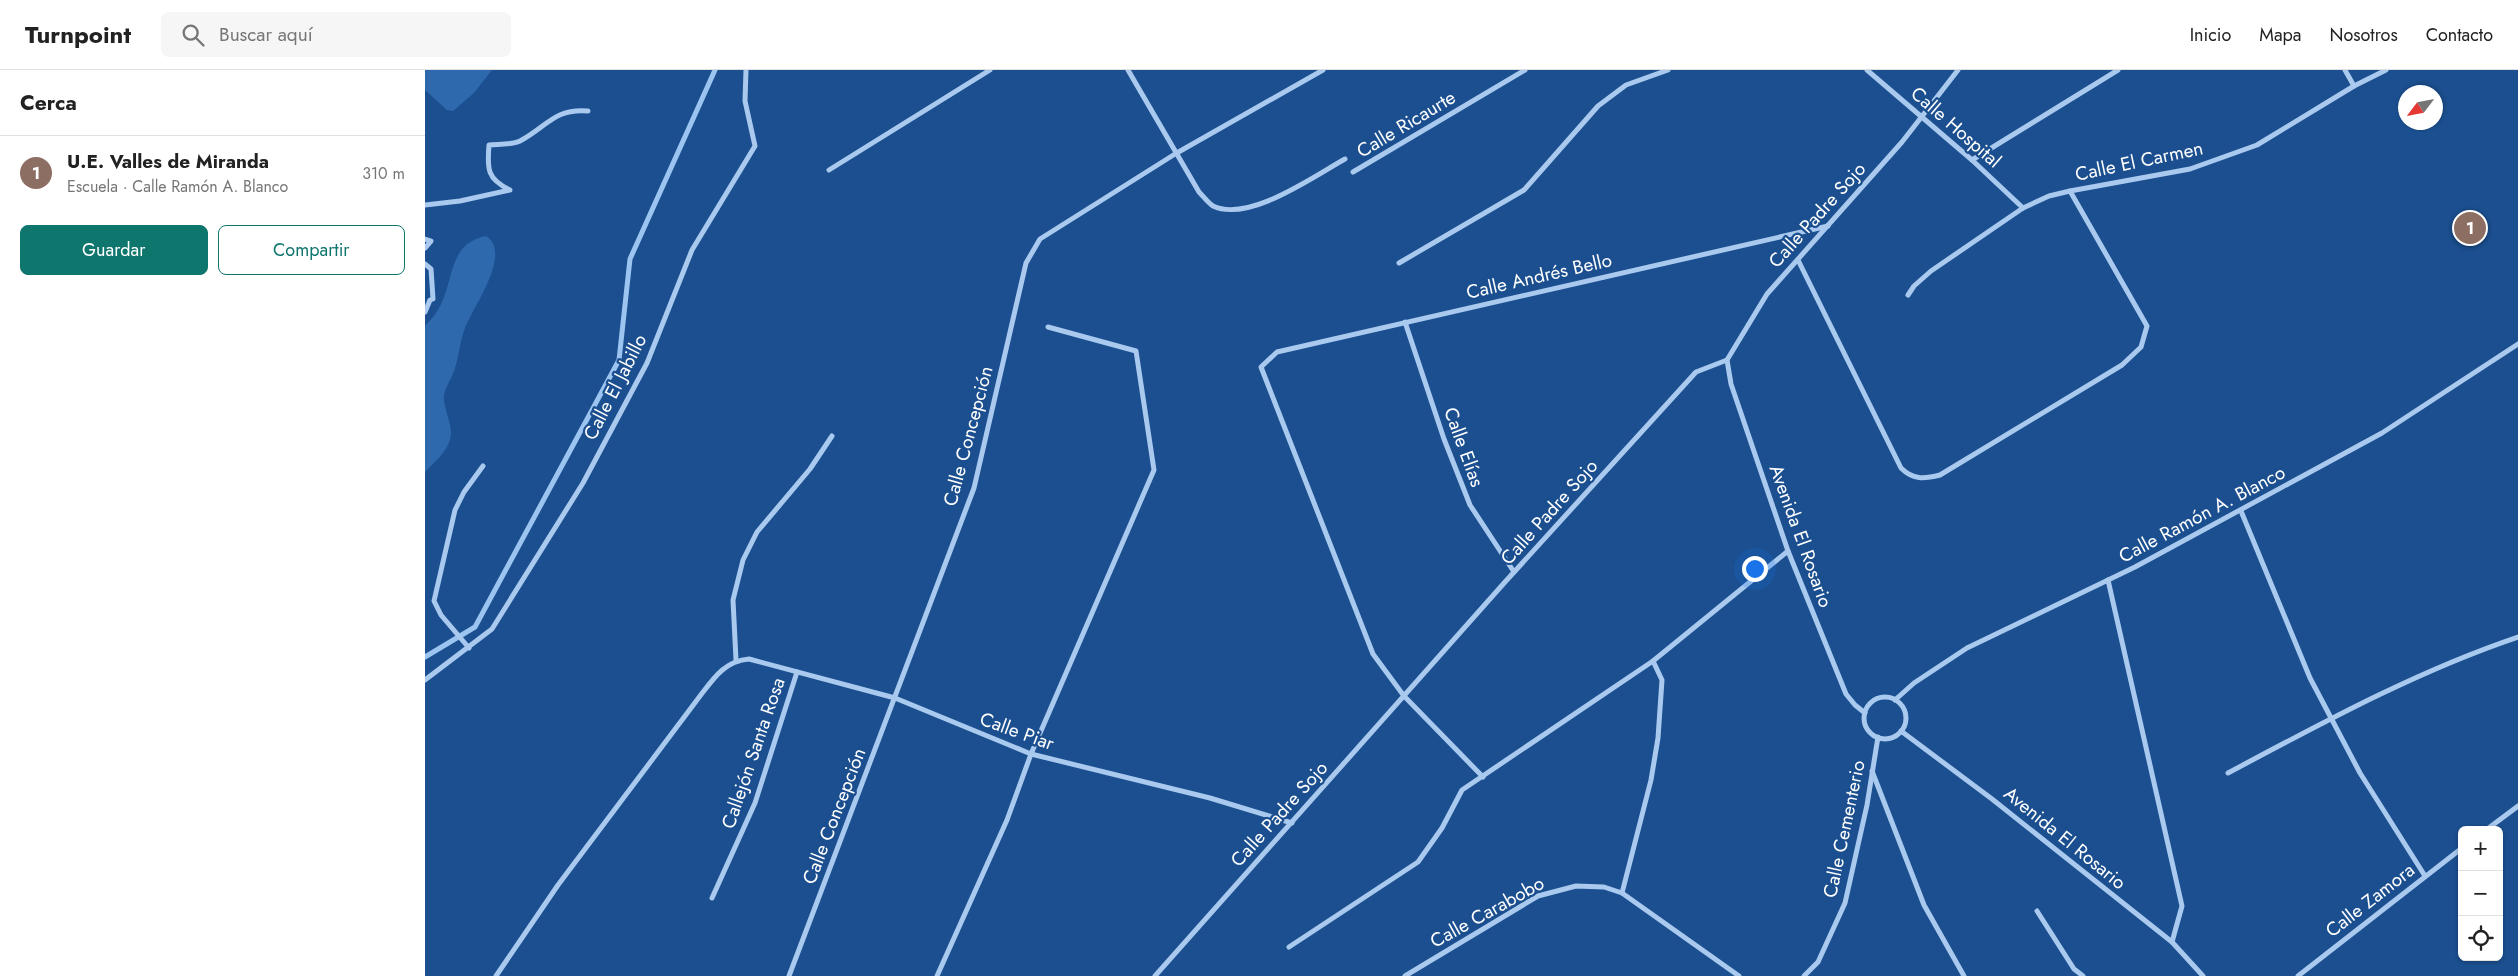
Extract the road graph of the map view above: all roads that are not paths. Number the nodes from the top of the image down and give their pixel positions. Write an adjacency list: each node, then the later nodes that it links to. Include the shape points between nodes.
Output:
1 (746, 70): 42 (street, Calle El Jabillo, via 745,101 755,146 692,250 647,363 583,484 492,629)
2 (990, 70): 18 (street)
3 (1128, 70): 15 (street)
4 (1323, 70): 15 (street, Calle Concepción)
5 (1525, 70): 19 (street, Calle Ricaurte)
6 (1668, 70): 27 (street, via 1626,85 1598,106 1524,190)
7 (1867, 70): 14 (street, Calle Hospital)
8 (1958, 70): 14 (street, Calle Padre Sojo)
9 (2119, 70): 17 (street)
10 (2345, 70): 12 (street)
11 (2386, 70): 12 (street, Calle El Carmen)
12 (2354, 86): 20 (street, Calle El Carmen, via 2249,148 2190,170)
13 (588, 111): 21 (street, via 573,110 553,116 519,142 489,146 487,166 496,183 510,190)
14 (1922, 117): 17 (street, Calle Hospital); 23 (street, Calle Padre Sojo)
15 (1175, 154): 16 (street, via 1199,192 1213,206 1229,209 1253,208); 48 (street, Calle Concepción, via 1040,239 1026,263 974,488)
16 (1345, 159)
17 (1972, 160): 22 (street, Calle Hospital)
18 (829, 170)
19 (1353, 172)
20 (2070, 191): 22 (street, Calle El Carmen); 26 (street, via 2147,326 2141,347 2122,365 1940,475 1925,479 1909,477 1901,468)
21 (425, 205)
22 (2023, 208): 29 (street, Calle El Carmen, via 1952,256 1914,286)
23 (1828, 226): 26 (street, Calle Padre Sojo); 31 (street, Calle Andrés Bello)
24 (425, 239): 25 (street, via 431,240)
25 (425, 248)
26 (1798, 260): 34 (street, Calle Padre Sojo, via 1767,294)
27 (1399, 262)
28 (425, 264): 30 (street, via 431,269 433,299)
29 (1908, 295)
30 (425, 312)
31 (1405, 322): 39 (street, Calle Elías, via 1470,505); 47 (street, Calle Andrés Bello, via 1277,352 1261,367 1373,654)
32 (1048, 327): 54 (street, via 1136,351 1154,470)
33 (2518, 344): 37 (street, Calle Ramón A. Blanco, via 2382,433)
34 (1727, 360): 38 (street, Avenida El Rosario, via 1731,384); 39 (street, Calle Padre Sojo, via 1696,372)
35 (832, 436): 43 (street, via 810,469 757,532 743,560 733,600)
36 (483, 466): 42 (street, via 455,510 435,590 434,602 441,615)
37 (2241, 511): 40 (street, Calle Ramón A. Blanco); 51 (street, via 2310,678)
38 (1788, 552): 44 (street); 50 (street, Avenida El Rosario, via 1846,694)
39 (1514, 572): 47 (street, Calle Padre Sojo)
40 (2108, 580): 49 (street, Calle Ramón A. Blanco, via 1967,648 1914,683); 66 (street, via 2182,906)
41 (2518, 637): 51 (street, via 2486,648)
42 (468, 646): 46 (street, Calle El Jabillo)
43 (736, 660): 45 (street, Calle Piar, via 749,659); 68 (street, via 719,673 697,700 558,884)
44 (1653, 661): 57 (street); 63 (street, via 1662,680 1658,738 1651,780)
45 (797, 672): 48 (street, Calle Piar); 64 (street, Callejón Santa Rosa, via 755,804)
46 (425, 680)
47 (1404, 696): 57 (street); 59 (street, Calle Padre Sojo)
48 (895, 698): 54 (street, Calle Piar); 69 (street, Calle Concepción)
49 (1895, 700): 50 (street, via 1877,698); 52 (street, via 1906,716)
50 (1865, 713): 53 (street, Avenida El Rosario, via 1866,726)
51 (2331, 718): 56 (street); 62 (street, via 2360,773)
52 (1901, 731): 53 (street, via 1890,738); 66 (street, Avenida El Rosario)
53 (1878, 737): 55 (street, Calle Cementerio)
54 (1031, 754): 59 (street, Calle Piar, via 1210,798); 70 (street, via 1007,820)
55 (1872, 770): 74 (street, Calle Cementerio, via 1845,903 1818,962); 75 (street, via 1924,905)
56 (2228, 772)
57 (1483, 777): 67 (street, via 1462,790 1442,828 1418,862)
58 (2518, 806): 60 (street)
59 (1292, 823): 71 (street, Calle Padre Sojo)
60 (2491, 826)
61 (2458, 851): 62 (street, Calle Zamora)
62 (2425, 876): 78 (street, Calle Zamora)
63 (1622, 893): 72 (street, Calle Carabobo, via 1605,887 1576,886 1538,896); 73 (street, Calle Carabobo)
64 (712, 898)
65 (2037, 911): 76 (street)
66 (2172, 942): 77 (street, Avenida El Rosario)
67 (1289, 948)
68 (496, 976)
69 (789, 976)
70 (937, 976)
71 (1155, 976)
72 (1405, 976)
73 (1739, 976)
74 (1804, 976)
75 (1964, 976)
76 (2083, 976)
77 (2203, 976)
78 (2298, 976)

